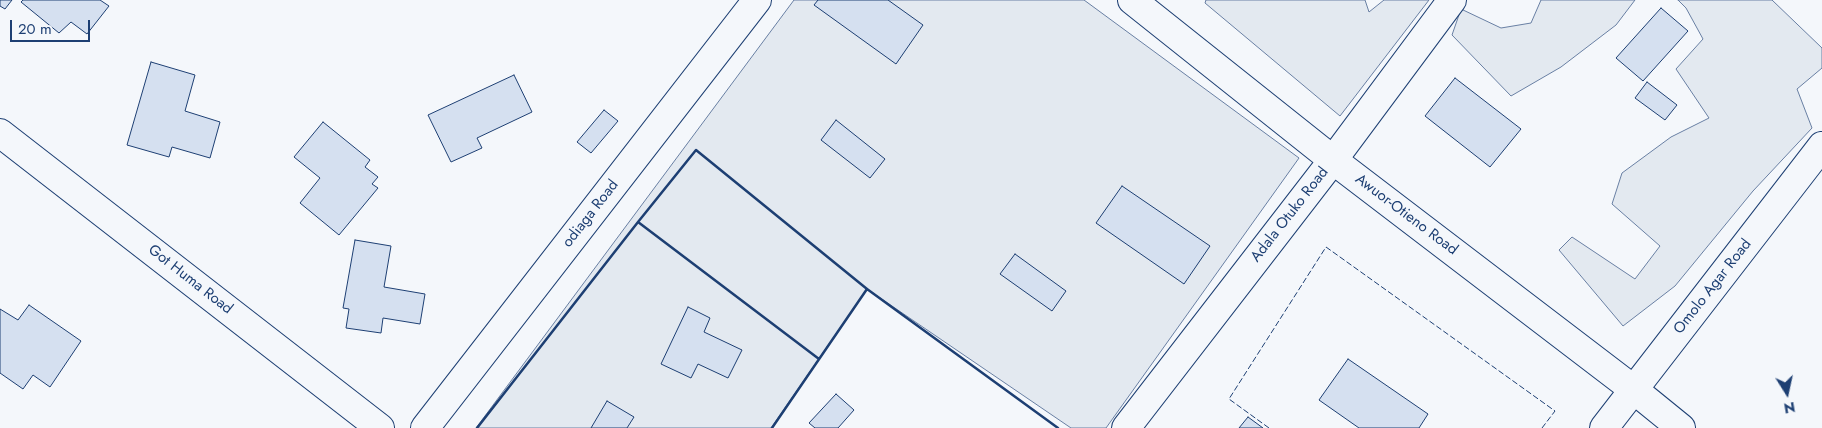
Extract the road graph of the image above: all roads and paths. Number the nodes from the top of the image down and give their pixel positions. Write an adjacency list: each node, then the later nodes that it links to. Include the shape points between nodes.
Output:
1 (757, 0): 9 (main road, odiaga Road)
2 (1132, 0): 6 (main road, Awuor-Otieno Road)
3 (1452, 0): 6 (main road, Adala Otuko Road)
4 (0, 133): 8 (main road, Got Huma Road)
5 (1822, 146): 7 (main road, Omolo Agar Road)
6 (1333, 160): 7 (main road, Awuor-Otieno Road); 10 (main road, Adala Otuko Road)
7 (1633, 389): 11 (main road, Omolo Agar Road); 12 (main road, Awuor-Otieno Road)
8 (380, 428)
9 (424, 428)
10 (1126, 428)
11 (1604, 428)
12 (1682, 428)

